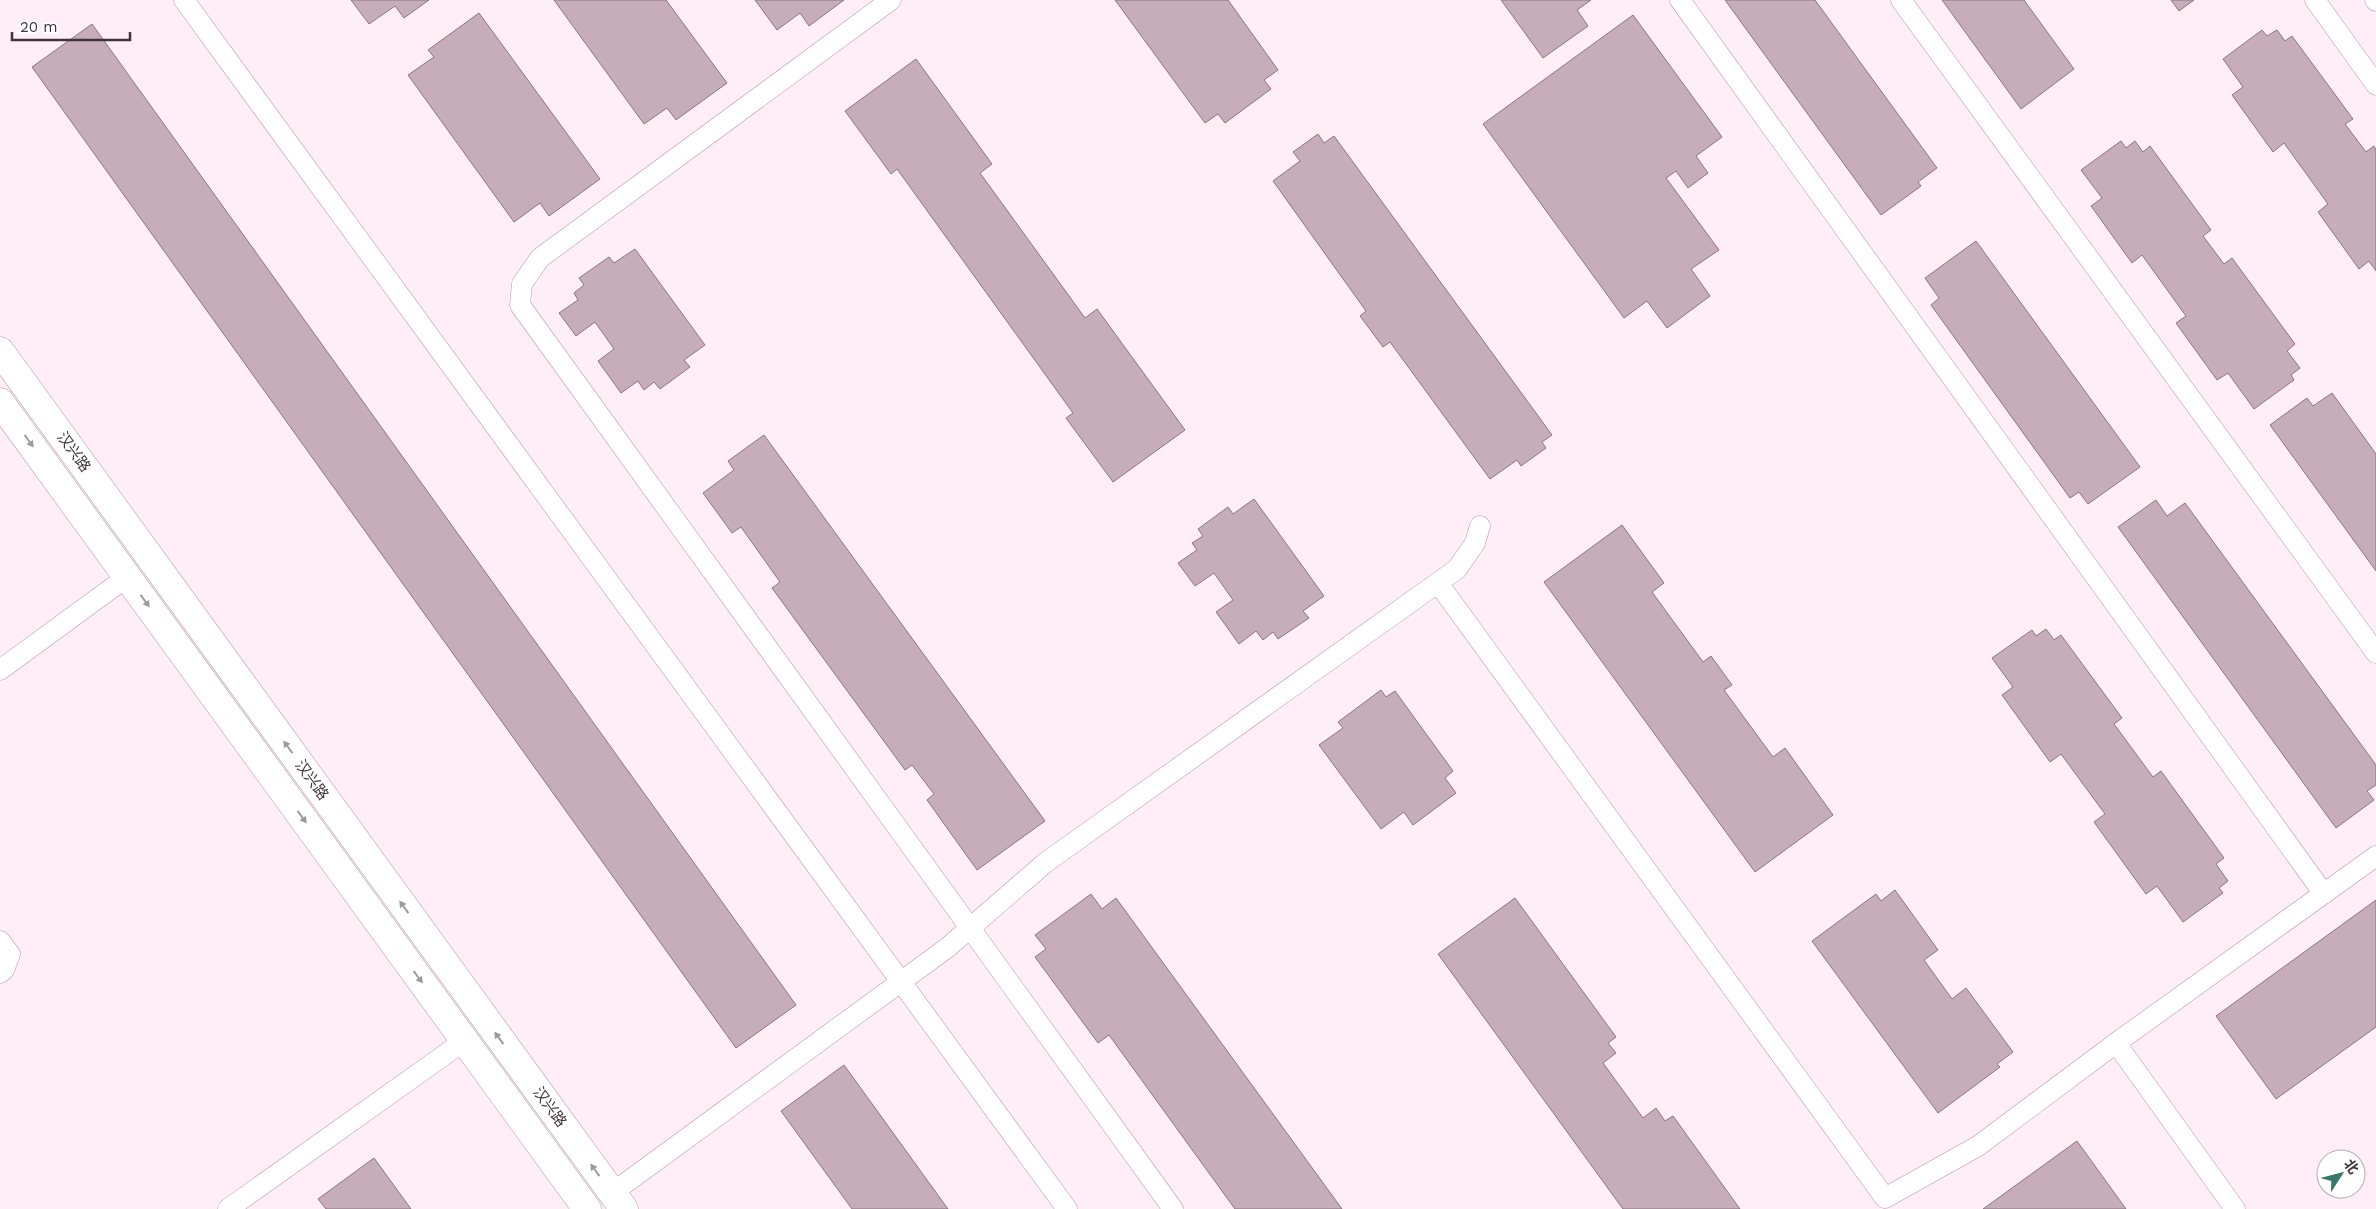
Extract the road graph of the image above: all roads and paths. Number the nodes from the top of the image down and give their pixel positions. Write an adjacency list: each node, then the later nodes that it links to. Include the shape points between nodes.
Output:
1 (184, 0): 19 (lane)
2 (891, 0): 16 (lane, via 540,258 522,284 520,306)
3 (1680, 0): 15 (lane)
4 (1901, 0): 12 (lane)
5 (2315, 0): 6 (lane)
6 (2376, 85)
7 (0, 351): 22 (street, 汉兴路, one-way to 7)
8 (0, 402): 10 (street, 汉兴路, one-way to 10)
9 (1480, 526): 11 (lane, via 1475,542 1457,569)
10 (127, 577): 13 (lane); 20 (street, 汉兴路, one-way to 20)
11 (1438, 583): 16 (lane, via 1045,863); 21 (lane, via 1885,1198 1978,1146)
12 (2376, 653)
13 (0, 670)
14 (2376, 856): 15 (lane)
15 (2324, 894): 21 (lane)
16 (970, 928): 19 (lane); 26 (lane)
17 (0, 941): 18 (lane, via 10,954)
18 (0, 973)
19 (901, 981): 22 (lane); 25 (lane)
20 (464, 1040): 23 (lane); 24 (street, 汉兴路)
21 (2116, 1043): 27 (lane)
22 (618, 1201)
23 (228, 1209)
24 (587, 1209)
25 (1067, 1209)
26 (1173, 1209)
27 (2235, 1209)

